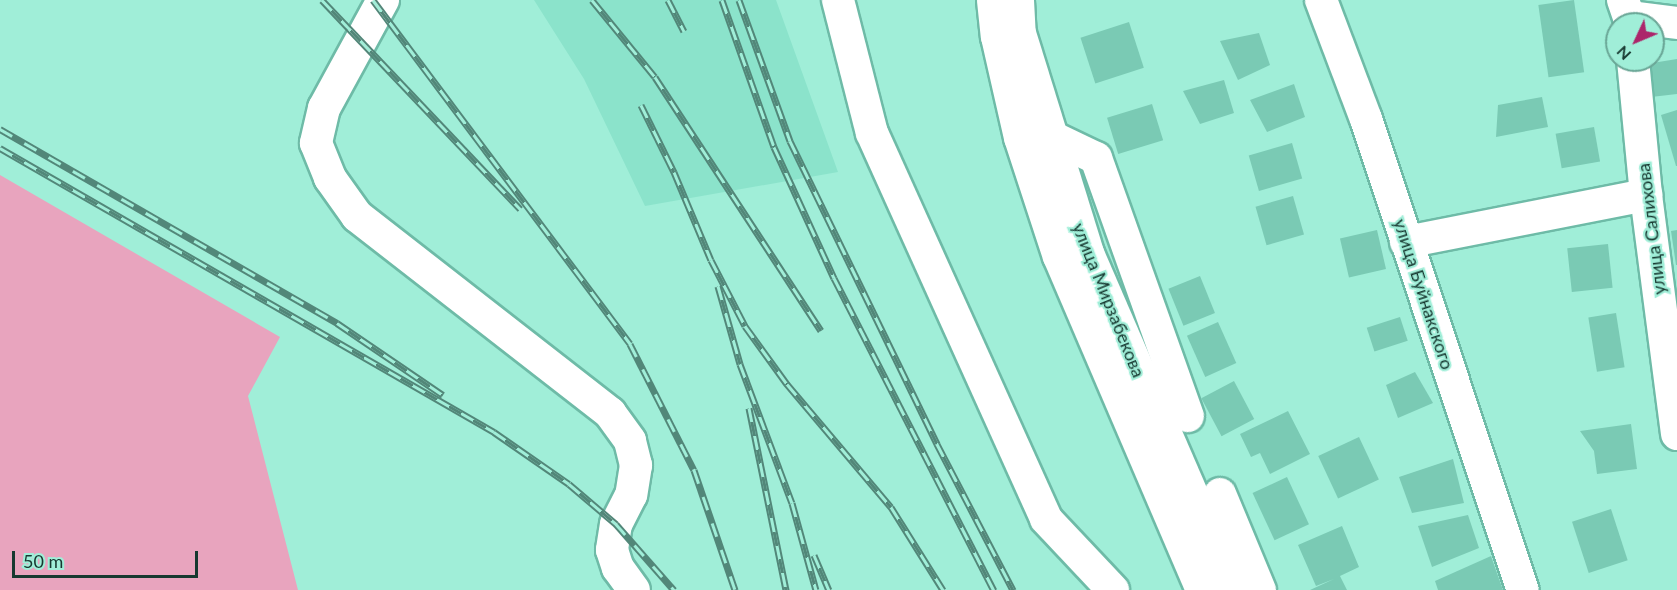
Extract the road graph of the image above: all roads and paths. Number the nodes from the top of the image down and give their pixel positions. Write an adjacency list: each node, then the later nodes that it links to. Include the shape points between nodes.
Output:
1 (383, 0): 13 (street, via 324,108 316,144 327,170 357,216 610,413 630,441 636,465 631,495 615,524 612,550 618,568)
2 (838, 0): 14 (street, via 872,133 1046,519)
3 (993, 0): 15 (main road, улица Мирзабекова, via 997,36 1020,137 1059,256)
4 (1017, 0): 7 (main road, улица Мирзабекова, via 1019,33)
5 (1321, 0): 9 (street, улица Буйнакского, via 1366,119)
6 (1634, 72): 8 (street, улица Салихова)
7 (1050, 136): 10 (street, via 1096,158); 16 (main road, улица Мирзабекова, via 1087,254)
8 (1646, 195): 9 (street); 11 (street, улица Салихова)
9 (1406, 242): 18 (street, улица Буйнакского)
10 (1188, 416)
11 (1677, 434)
12 (1220, 494): 17 (street)
13 (634, 590)
14 (1113, 590)
15 (1202, 590)
16 (1233, 590)
17 (1260, 590)
18 (1523, 590)

